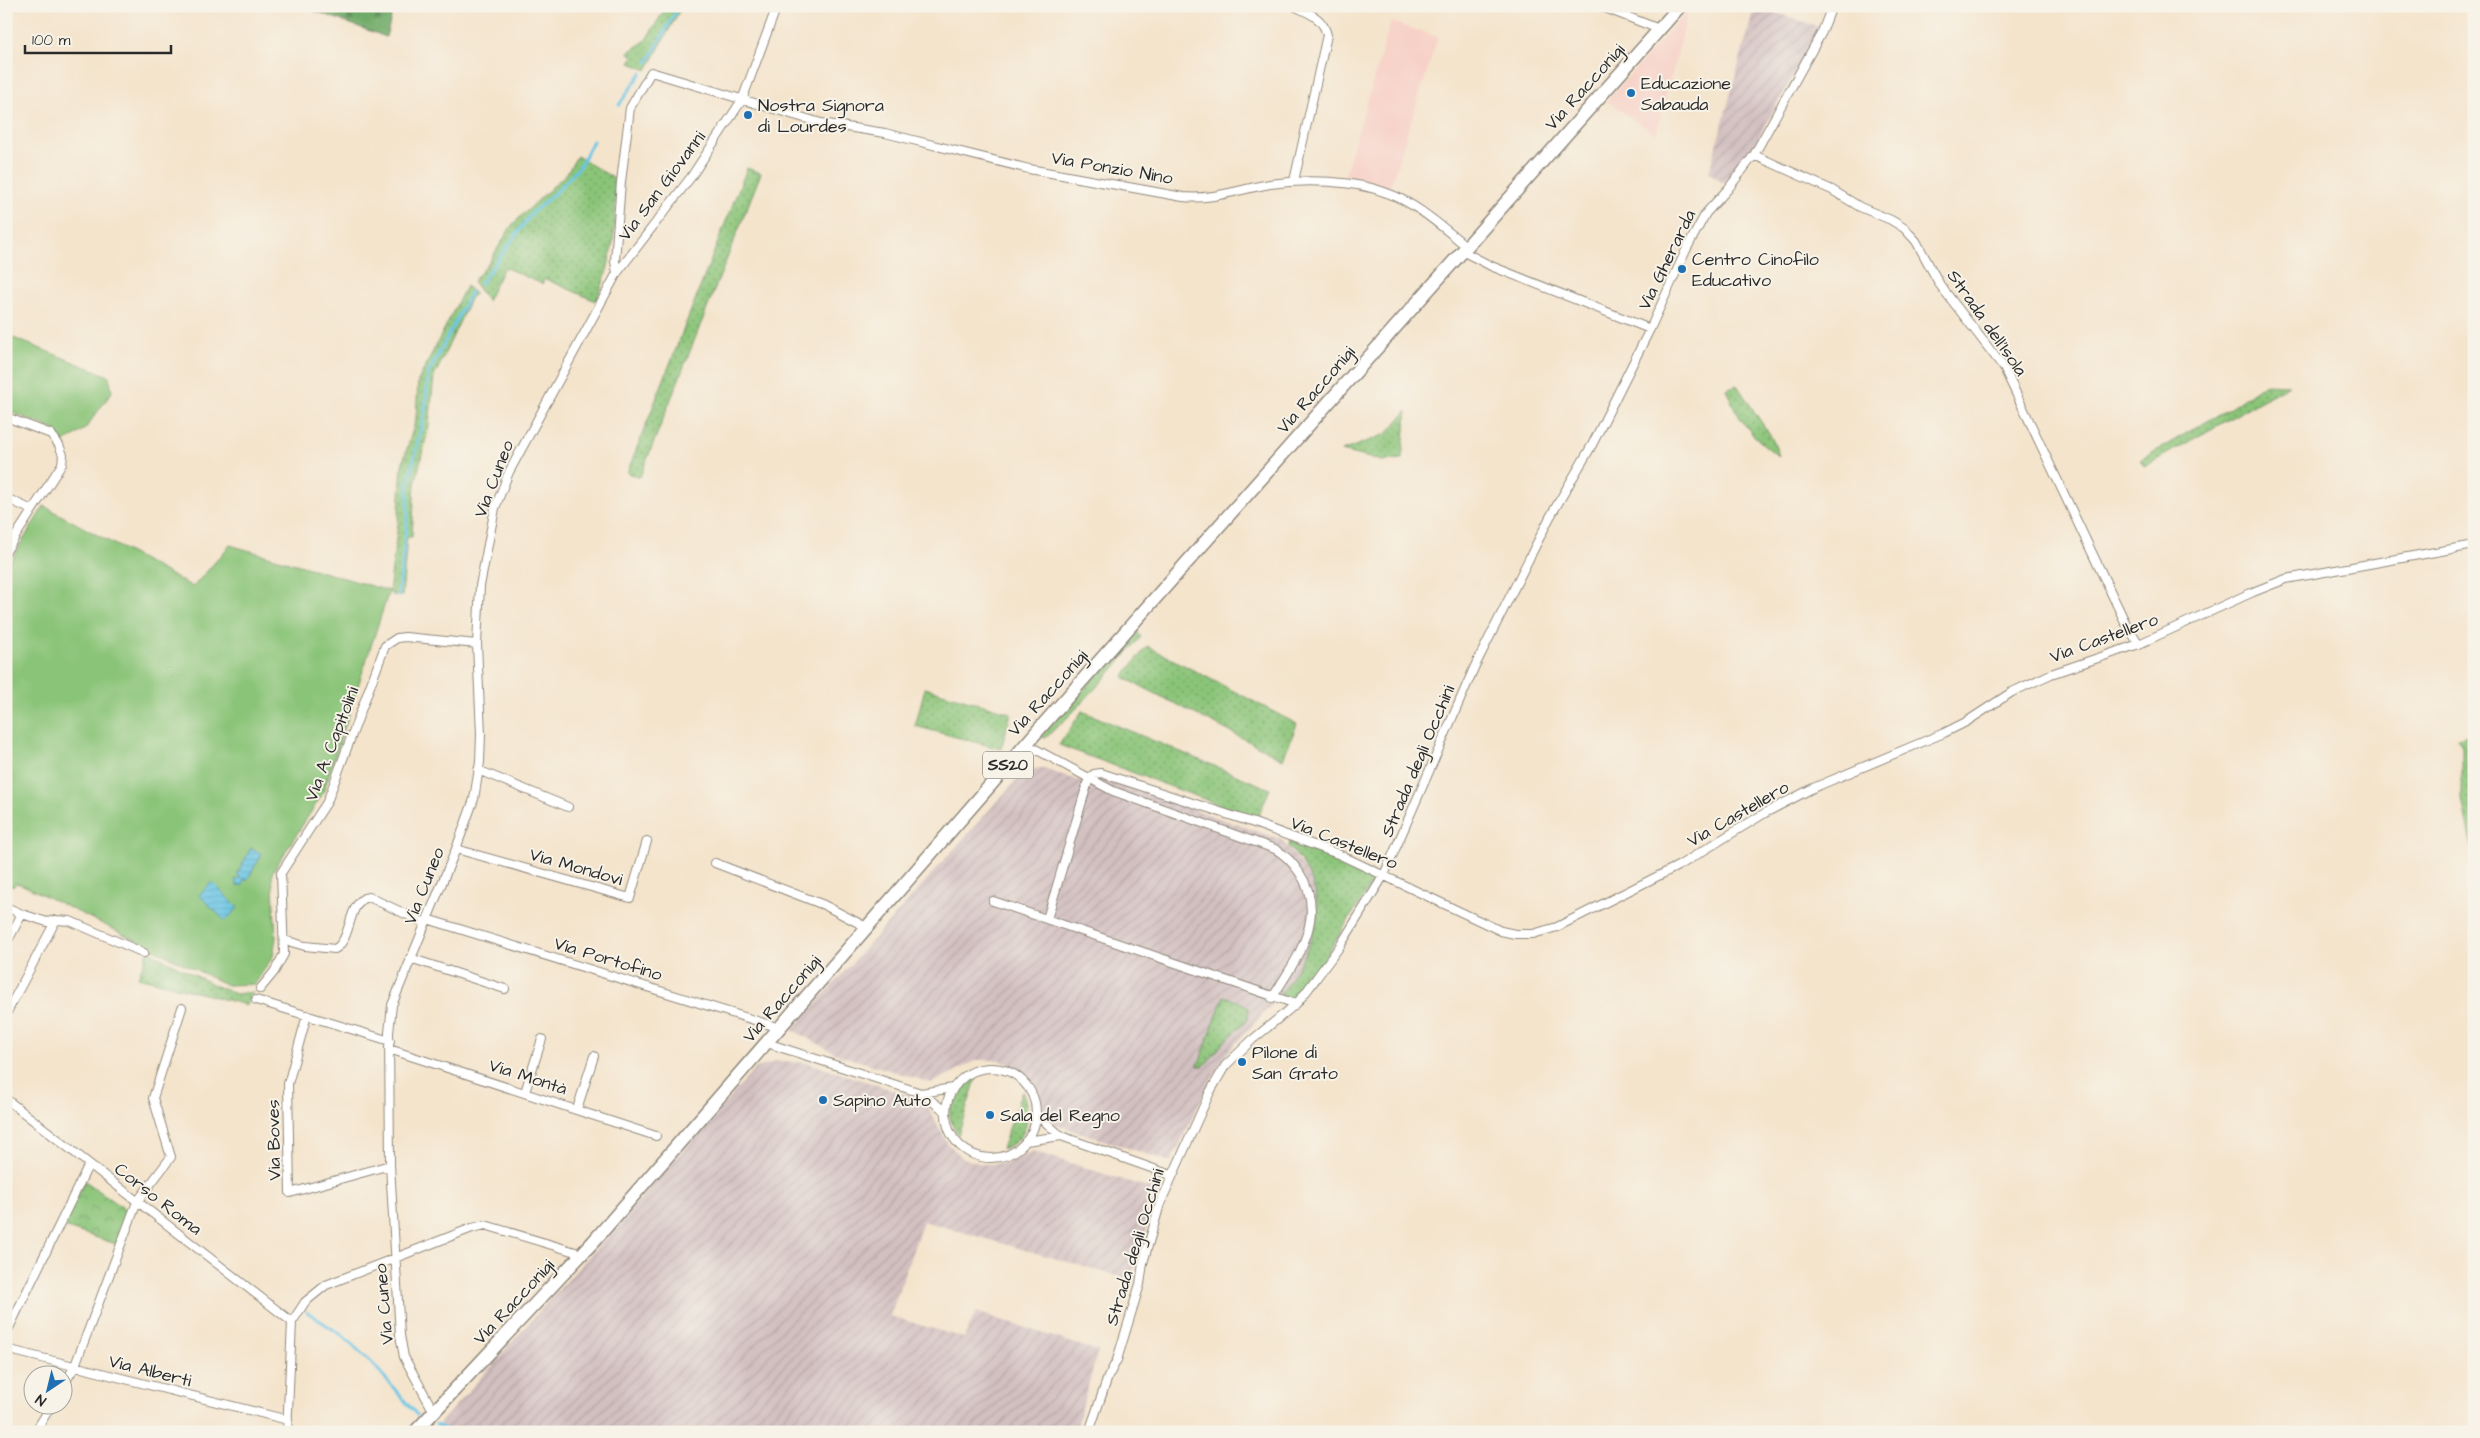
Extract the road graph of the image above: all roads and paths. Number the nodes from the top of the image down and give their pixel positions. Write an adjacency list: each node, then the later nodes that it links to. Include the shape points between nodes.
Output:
1 (777, 6): 7 (street, Via San Giovanni)
2 (1600, 6): 6 (street, Via Racconigi)
3 (1680, 6): 6 (main road, Via Racconigi / SS20)
4 (1832, 6): 8 (street, Via Gherarda, via 1822,32)
5 (1296, 7): 9 (street, via 1318,18 1327,35)
6 (1659, 29): 10 (main road, Via Racconigi / SS20)
7 (742, 100): 9 (street, Via Ponzio Nino, via 821,123 885,133 1029,168 1183,197 1207,198); 11 (street, Via San Giovanni, via 691,177); 11 (street, Via Ponzio Nino, via 651,72 630,108 621,182 615,261)
8 (1754, 154): 12 (street, Via Gherarda, via 1706,213); 20 (street, Strada dell'Isola, via 1891,220 1904,228 1916,242 1940,285 2004,368 2126,624)
9 (1294, 181): 10 (street, Via Ponzio Nino, via 1357,185 1388,193 1414,207)
10 (1464, 248): 12 (street, Via Gherarda, via 1491,266); 21 (main road, Via Racconigi / SS20)
11 (617, 273): 13 (street, Via San Giovanni)
12 (1650, 329): 28 (street, Strada degli Occhini, via 1592,445 1550,517 1479,660)
13 (560, 379): 19 (street, Via Cuneo, via 516,457 495,508 480,586)
14 (6, 417): 16 (street, via 51,434 63,455 62,464)
15 (6, 498): 16 (street)
16 (32, 510): 18 (street)
17 (2474, 545): 20 (street, Via Castellero, via 2286,579)
18 (6, 551)
19 (476, 644): 22 (street, Via Cuneo, via 481,734); 36 (street, Via A. Capitolini, via 405,637 385,646 327,802 281,873)
20 (2139, 644): 28 (street, Via Castellero, via 2051,674 2012,692 1966,722 1813,788 1680,865 1557,926 1533,934 1501,931)
21 (1026, 744): 23 (street); 35 (main road, Via Racconigi / SS20)
22 (478, 770): 24 (street); 26 (street, Via Cuneo, via 474,799)
23 (1089, 778): 28 (street, Via Castellero, via 1101,773 1113,776 1273,830); 32 (street); 42 (street, via 1112,791 1286,855 1311,896 1310,922 1298,955)
24 (568, 807)
25 (647, 841): 26 (street, Via Mondovì, via 630,898)
26 (456, 849): 34 (street, Via Cuneo)
27 (715, 863): 35 (street, via 824,905)
28 (1384, 875): 44 (street, Strada degli Occhini, via 1340,946)
29 (993, 900): 32 (street)
30 (6, 908): 31 (street)
31 (22, 914): 33 (street, via 47,922); 37 (street)
32 (1047, 919): 42 (street)
33 (56, 920): 38 (street, via 70,921); 46 (street)
34 (426, 921): 36 (street, Via Portofino, via 369,897 357,905 341,944 335,949); 39 (street, Via Cuneo); 48 (street, Via Portofino)
35 (868, 928): 48 (main road, Via Racconigi / SS20)
36 (284, 940): 40 (street, Via A. Capitolini, via 280,964)
37 (6, 944)
38 (144, 953)
39 (410, 958): 41 (street); 51 (street, Via Cuneo, via 392,1005)
40 (260, 989)
41 (505, 989)
42 (1272, 998): 44 (street)
43 (256, 1000): 47 (street, Via Montà)
44 (1296, 1004): 65 (street, Strada degli Occhini, via 1225,1066)
45 (182, 1008): 66 (street, via 152,1098 171,1157)
46 (6, 1014)
47 (307, 1015): 51 (street, Via Montà); 64 (street, Via Boves, via 288,1084 290,1194)
48 (780, 1028): 50 (main road, Via Racconigi / SS20)
49 (542, 1039): 54 (street)
50 (767, 1043): 55 (street); 67 (main road, Via Racconigi / SS20)
51 (390, 1045): 54 (street, Via Montà); 64 (street, Via Cuneo)
52 (594, 1056): 57 (street)
53 (953, 1088): 55 (street); 58 (street); 59 (street, via 976,1070 990,1067 1004,1070 1018,1076 1028,1087)
54 (525, 1092): 57 (street, Via Montà)
55 (921, 1092): 58 (street)
56 (6, 1099): 63 (street, Corso Roma)
57 (577, 1109): 60 (street, Via Montà)
58 (945, 1111): 62 (street, via 951,1135 969,1153 981,1158 1012,1153)
59 (1036, 1114): 61 (street); 62 (street)
60 (656, 1136)
61 (1061, 1136): 62 (street); 65 (street)
62 (1026, 1142)
63 (89, 1164): 66 (street, Corso Roma); 70 (street)
64 (390, 1165): 68 (street, Via Cuneo)
65 (1171, 1174): 80 (street, Strada degli Occhini, via 1116,1360)
66 (137, 1202): 69 (street, Corso Roma); 72 (street)
67 (582, 1254): 68 (street, via 485,1226); 74 (main road, Via Racconigi / SS20)
68 (395, 1258): 69 (street, via 320,1288 305,1302); 74 (street, Via Cuneo, via 404,1356)
69 (292, 1322): 76 (street)
70 (6, 1334)
71 (6, 1349): 72 (street, Via Alberti)
72 (74, 1368): 73 (street); 76 (street, Via Alberti)
73 (72, 1371)
74 (434, 1412): 77 (main road, Via Racconigi / SS20)
75 (45, 1416): 78 (street)
76 (288, 1420): 79 (street)
77 (419, 1429)
78 (35, 1432)
79 (287, 1432)
80 (1089, 1432)

